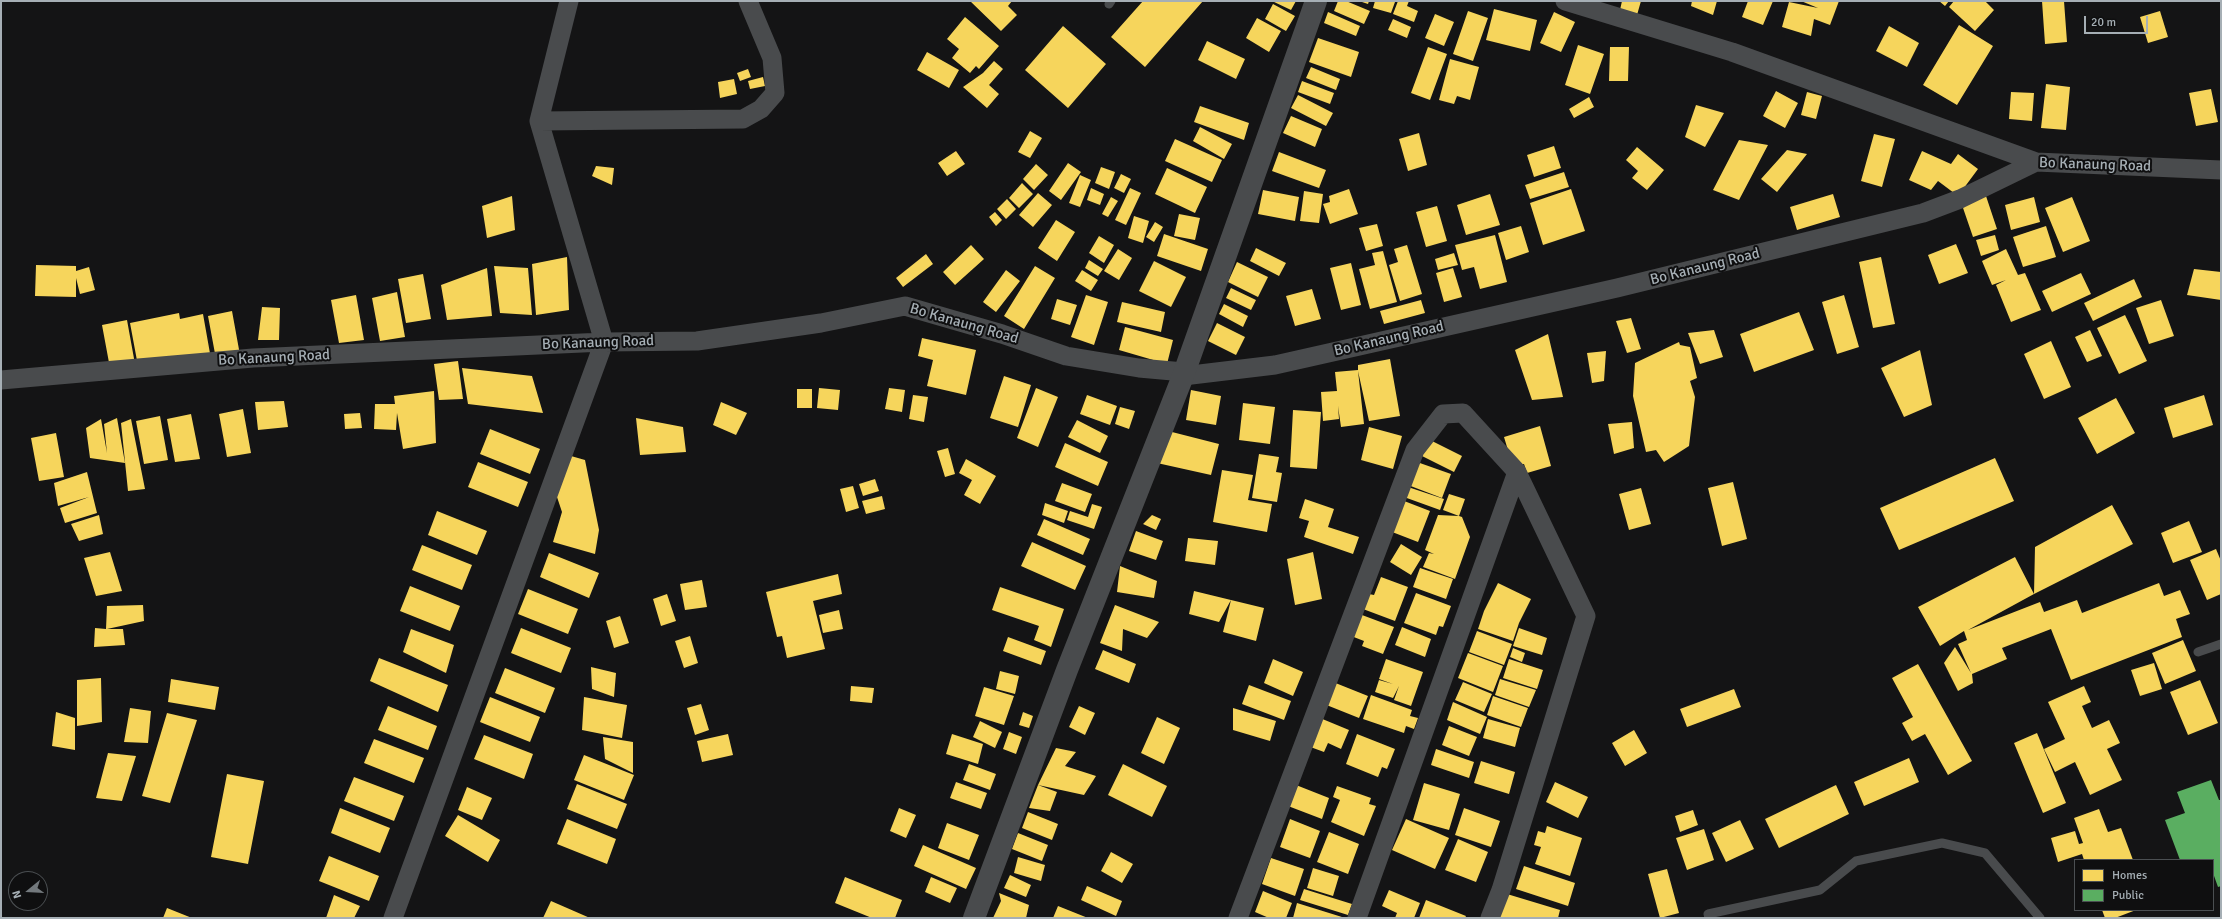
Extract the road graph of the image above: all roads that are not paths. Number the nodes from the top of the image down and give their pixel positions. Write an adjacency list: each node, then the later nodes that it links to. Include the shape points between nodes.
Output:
1 (569, 1): 5 (street)
2 (748, 1): 5 (street, via 772,58 774,93 761,109 743,119)
3 (1316, 1): 9 (street)
4 (1565, 1): 6 (street, via 1732,52)
5 (539, 121): 8 (street)
6 (2036, 162): 7 (street, Bo Kanaung Road); 9 (street, Bo Kanaung Road, via 1960,199 1923,213 1617,288 1275,365)
7 (2221, 170)
8 (604, 342): 9 (street, Bo Kanaung Road, via 697,341 821,323 905,306 1002,334 1066,356); 10 (street, Bo Kanaung Road, via 253,358); 14 (street)
9 (1183, 374): 15 (street, via 1067,670)
10 (1, 380)
11 (1517, 472): 16 (street, via 1463,413 1443,414 1415,450); 17 (street); 18 (street, via 1586,616 1501,890)
12 (2221, 644): 13 (lane)
13 (2198, 652)
14 (393, 918)
15 (974, 918)
16 (1238, 918)
17 (1357, 918)
18 (1490, 918)
19 (1709, 918): 20 (lane, via 1708,914 1820,890 1856,861 1942,843 1985,853)
20 (2040, 918)

